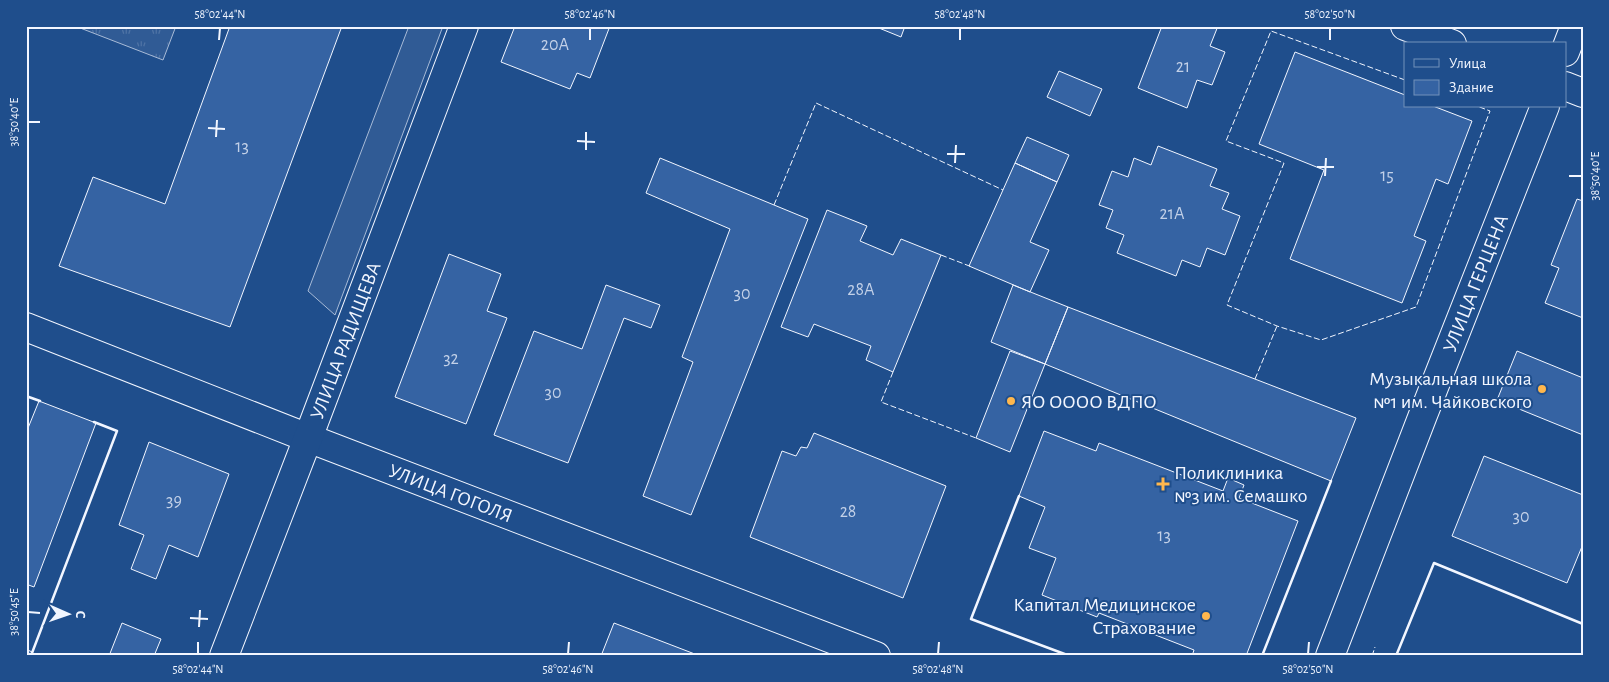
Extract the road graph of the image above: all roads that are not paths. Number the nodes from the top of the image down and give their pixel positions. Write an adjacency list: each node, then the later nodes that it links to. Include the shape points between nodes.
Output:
1 (464, 26): 10 (street, УЛИЦА РАДИЩЕВА)
2 (1405, 26): 4 (street)
3 (1575, 26): 5 (street)
4 (1447, 42)
5 (1566, 49)
6 (1566, 86): 7 (street)
7 (1583, 93)
8 (1544, 108): 13 (street, УЛИЦА ГЕРЦЕНА)
9 (26, 327): 10 (street, УЛИЦА ГОГОЛЯ)
10 (308, 438): 11 (street, УЛИЦА РАДИЩЕВА); 12 (street, УЛИЦА ГОГОЛЯ)
11 (224, 656)
12 (876, 656)
13 (1330, 656)

